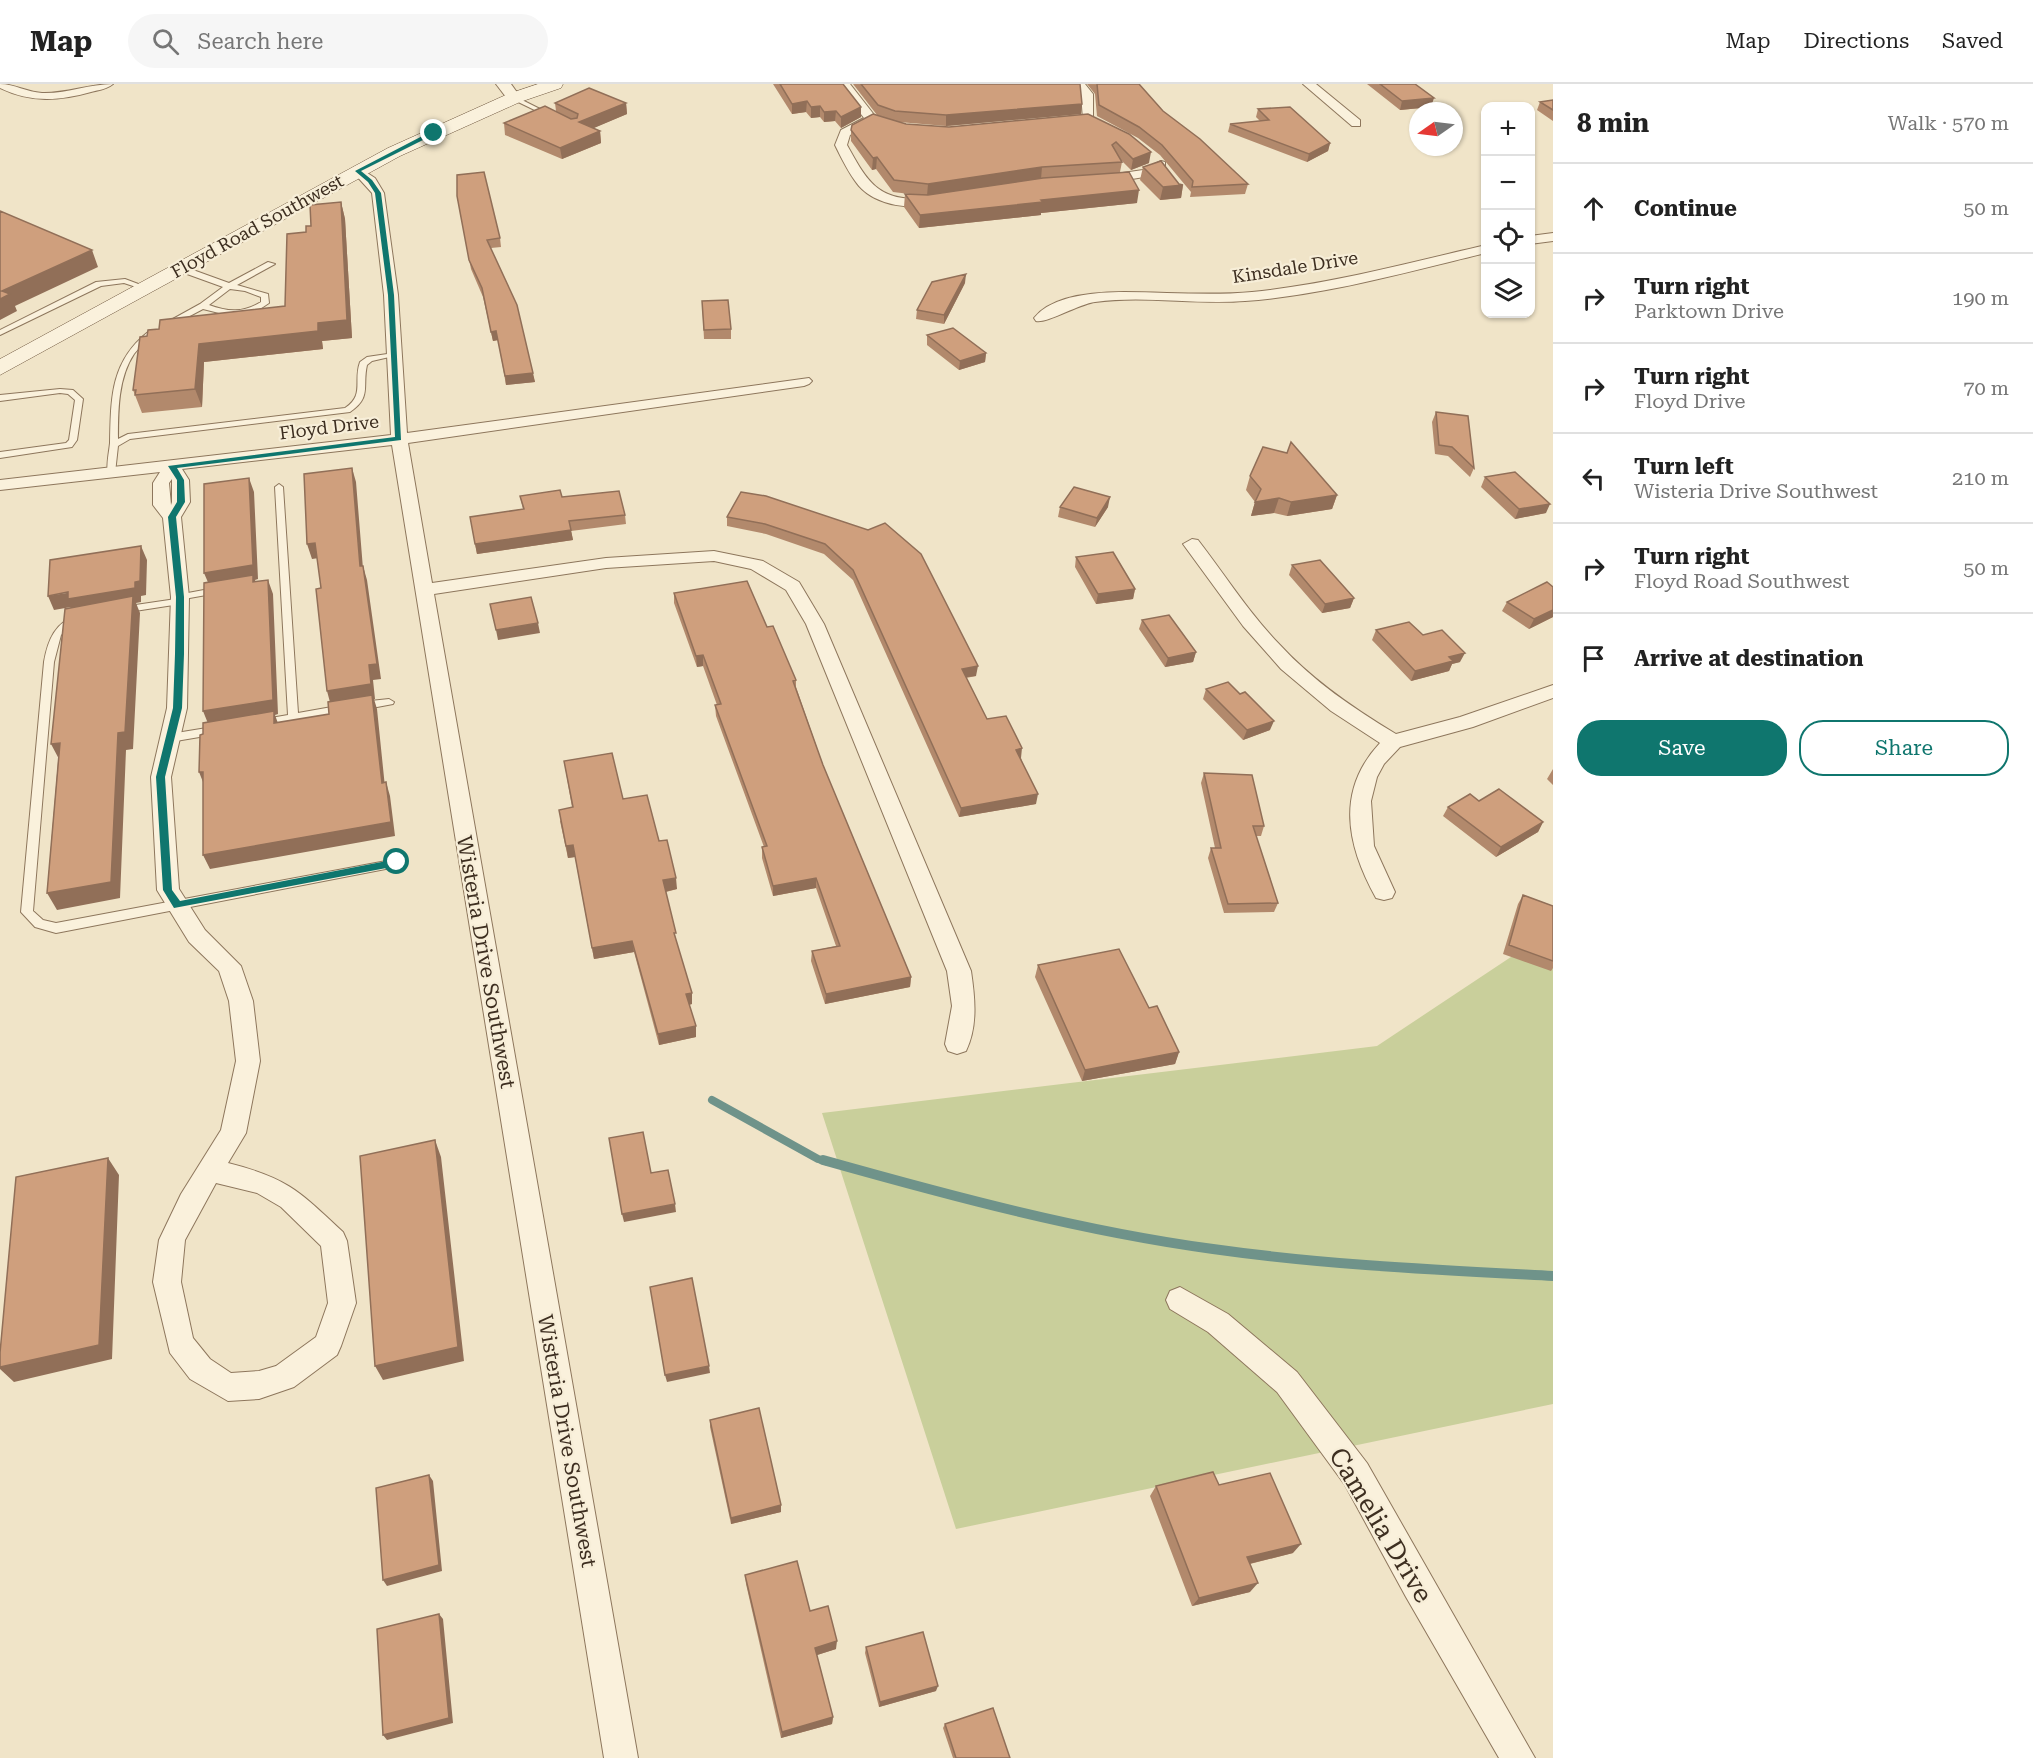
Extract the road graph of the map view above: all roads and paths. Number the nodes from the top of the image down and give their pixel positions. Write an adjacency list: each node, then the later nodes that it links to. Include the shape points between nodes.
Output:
1 (0, 84): 2 (street, via 31,97 55,97)
2 (107, 84)
3 (555, 84): 7 (main road, Floyd Road Southwest)
4 (844, 84): 9 (street)
5 (1079, 84): 12 (street, via 1088,94 1083,119)
6 (1309, 84): 10 (street)
7 (508, 91): 8 (lane); 14 (main road, Floyd Road Southwest)
8 (556, 119)
9 (871, 119): 11 (street); 16 (street, via 845,133 841,145 864,184 883,197 908,203)
10 (1356, 123)
11 (893, 126)
12 (1105, 126)
13 (1146, 153): 15 (street, via 1165,170)
14 (358, 171): 21 (main road, Floyd Road Southwest); 27 (street, Wisteria Drive Southwest, via 378,193)
15 (1088, 181)
16 (948, 199)
17 (1553, 237): 18 (street)
18 (1535, 239)
19 (1481, 250): 25 (street, Kinsdale Drive, via 1273,294 1190,299 1095,297 1060,305)
20 (271, 264): 22 (lane)
21 (180, 268): 22 (lane); 23 (main road, Floyd Road Southwest)
22 (229, 286): 24 (lane); 24 (lane, via 255,291 265,296 265,303 252,312 230,315)
23 (145, 288): 26 (lane, via 124,280 99,284); 28 (main road, Floyd Road Southwest)
24 (202, 306): 32 (lane, via 137,343 124,365 114,403)
25 (1041, 318)
26 (0, 333)
27 (394, 355): 31 (street, Wisteria Drive Southwest); 32 (lane, via 363,364 362,395 357,405 347,410 144,434)
28 (0, 368)
29 (804, 381): 31 (street, Floyd Drive)
30 (0, 398): 33 (lane, via 60,391 79,399 69,445)
31 (399, 439): 34 (street, Floyd Drive); 42 (street, Wisteria Drive Southwest)
32 (114, 444): 35 (lane)
33 (0, 455)
34 (172, 466): 35 (street, Floyd Drive); 43 (street, via 161,483 162,506 172,517)
35 (111, 473): 36 (street, Floyd Drive)
36 (0, 485)
37 (279, 487): 39 (lane)
38 (1192, 544): 52 (street, via 1259,634 1303,678 1345,713)
39 (285, 580): 40 (lane); 48 (lane)
40 (273, 582)
41 (226, 589): 43 (lane)
42 (425, 590): 56 (street, via 606,563 714,556 757,565 793,586 815,624 959,971 964,1006); 59 (street, Wisteria Drive Southwest)
43 (180, 599): 44 (lane); 51 (street, via 177,708)
44 (111, 612)
45 (90, 615): 55 (lane, via 67,622 52,639 27,912 39,924 56,928)
46 (1553, 691): 52 (street, via 1476,719)
47 (389, 702): 48 (lane)
48 (293, 718): 49 (lane)
49 (248, 725)
50 (226, 729): 51 (lane)
51 (170, 738): 55 (street, via 161,777 168,890)
52 (1393, 742): 54 (street, via 1376,760 1360,801 1363,846)
53 (397, 862): 55 (lane)
54 (1384, 892)
55 (177, 905): 57 (street, via 197,936 229,966 241,1001 248,1061 233,1133)
56 (957, 1044)
57 (211, 1170): 57 (street, via 172,1240 167,1282 180,1344 200,1369 228,1387 284,1377 327,1346 342,1303 334,1241 290,1199 263,1183)
58 (1180, 1300): 60 (street, Camelia Drive, via 1218,1323 1287,1383 1356,1474)
59 (621, 1758)
60 (1518, 1758)

